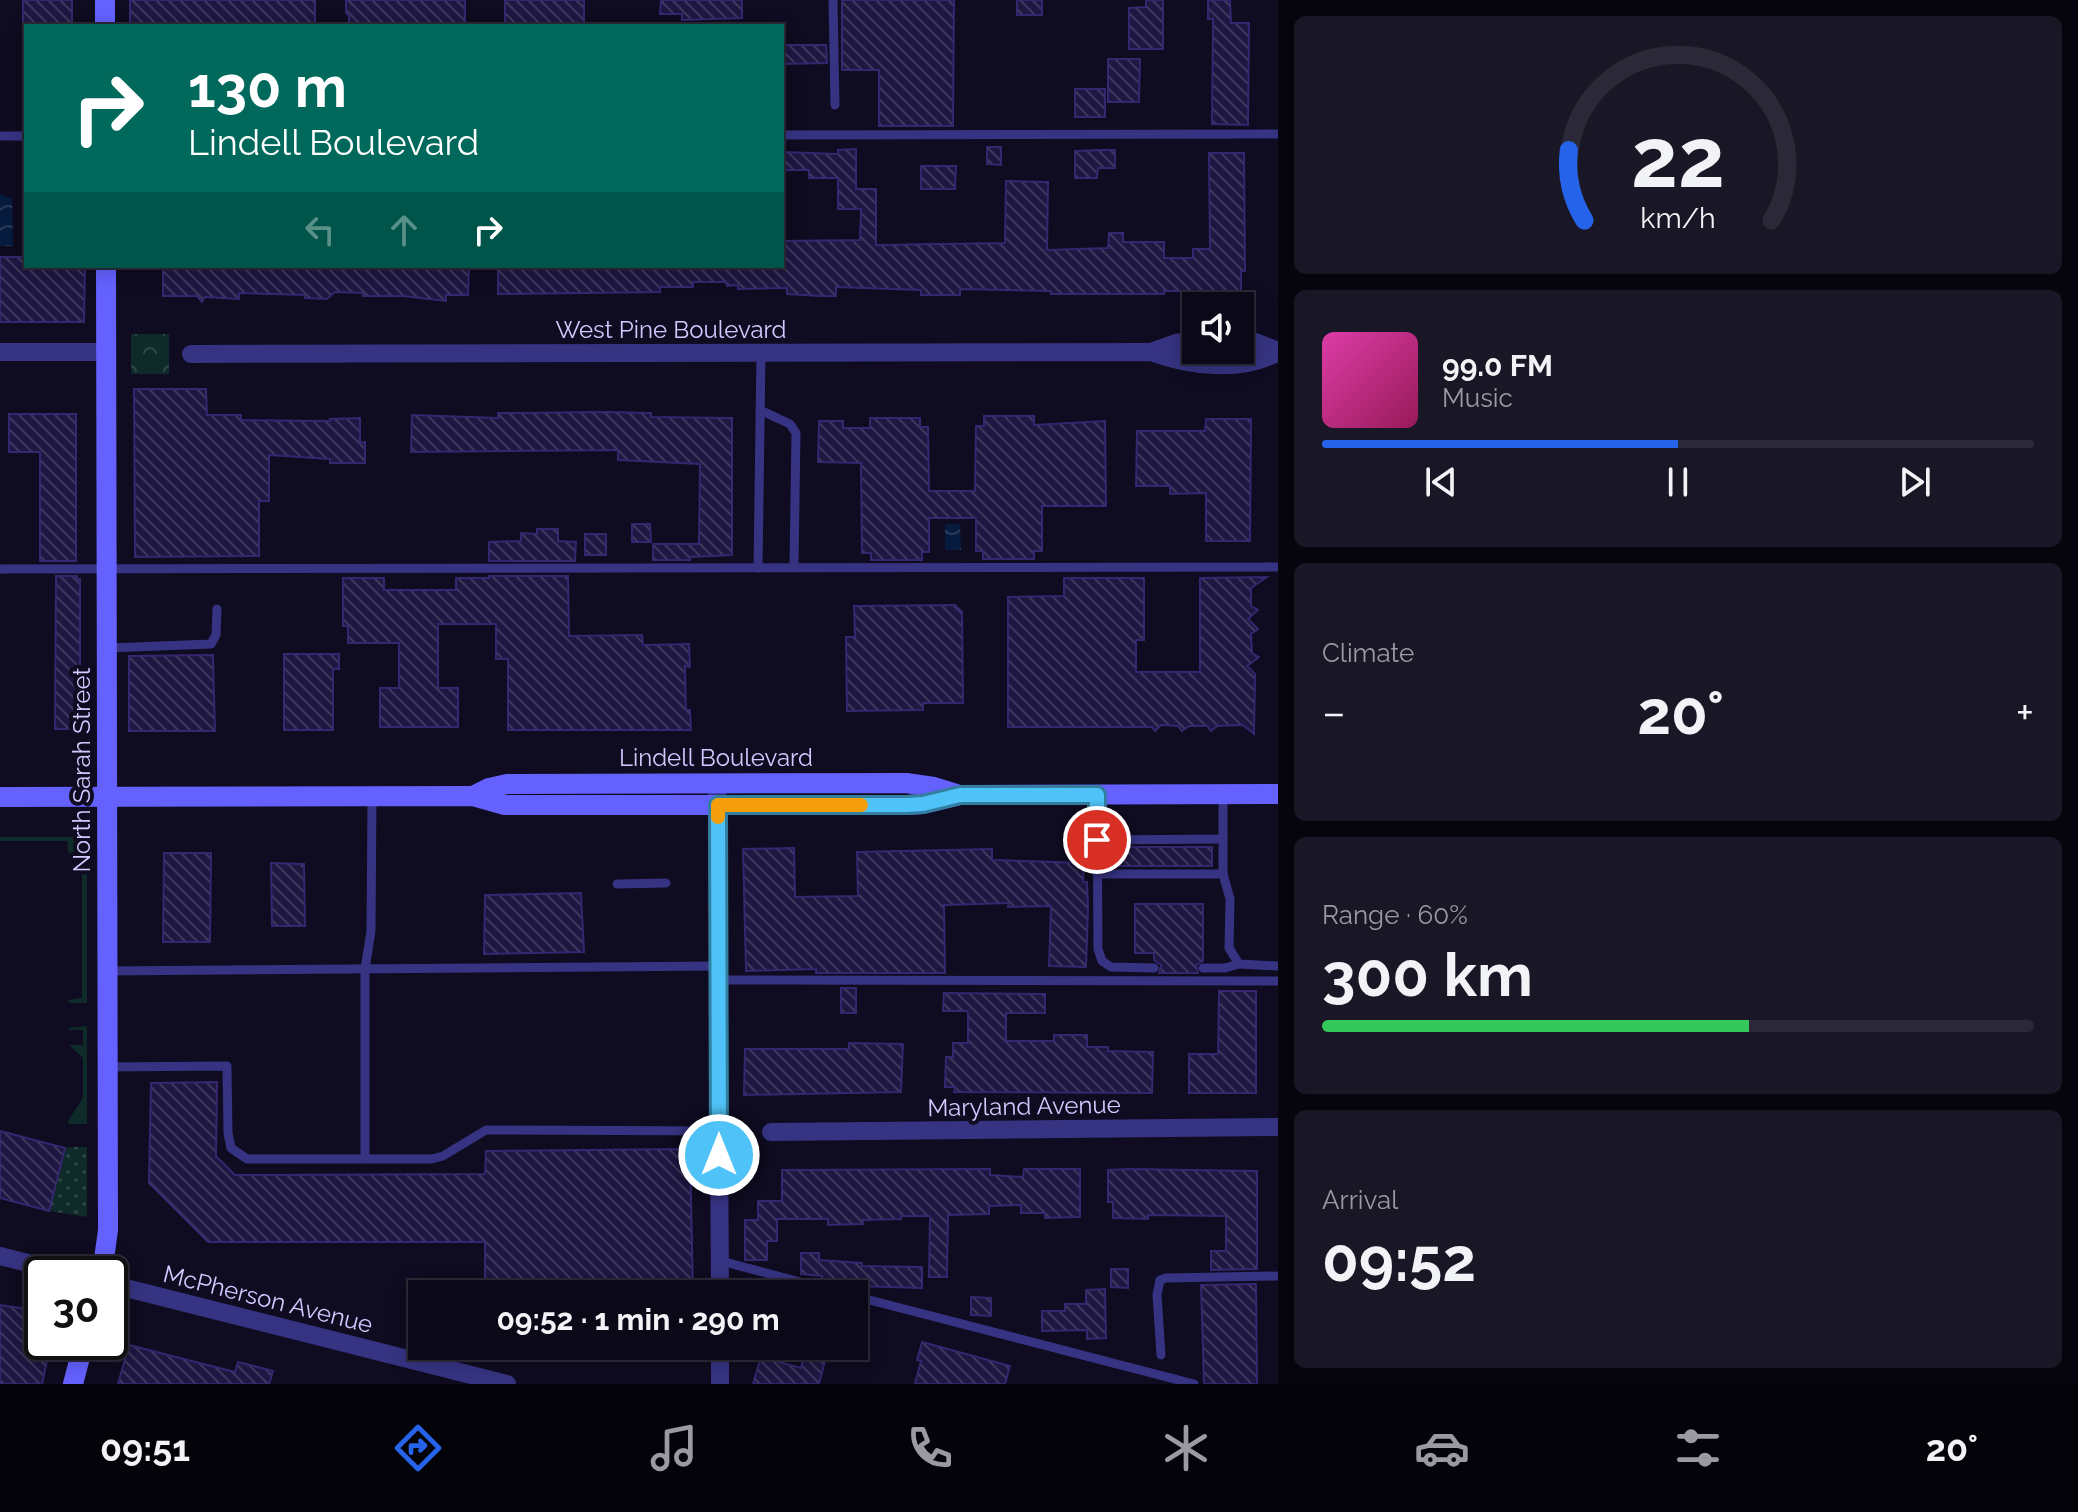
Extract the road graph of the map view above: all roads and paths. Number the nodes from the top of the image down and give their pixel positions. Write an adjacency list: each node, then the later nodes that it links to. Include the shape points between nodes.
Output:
1 (105, 0): 3 (main road)
2 (833, 0): 4 (lane)
3 (105, 24)
4 (835, 105)
5 (1278, 134): 6 (lane)
6 (784, 135)
7 (0, 136): 8 (lane)
8 (24, 136)
9 (106, 268): 13 (main road, North Sarah Street)
10 (1182, 342): 14 (street, West Pine Boulevard)
11 (1254, 342): 15 (street, West Pine Boulevard)
12 (0, 352): 13 (street)
13 (106, 352): 23 (main road, North Sarah Street)
14 (1151, 352): 15 (street, West Pine Boulevard, via 1191,364 1245,363); 16 (street, West Pine Boulevard)
15 (1278, 352)
16 (761, 353): 17 (street, West Pine Boulevard); 18 (lane)
17 (191, 354)
18 (760, 410): 19 (lane, via 790,424 796,433); 21 (lane)
19 (794, 567): 20 (lane); 21 (lane)
20 (1278, 567)
21 (758, 568): 23 (lane)
22 (0, 569): 23 (lane)
23 (106, 569): 25 (main road, North Sarah Street)
24 (217, 609): 25 (lane, via 211,644)
25 (107, 648): 34 (main road, North Sarah Street)
26 (717, 783): 29 (main road, Lindell Boulevard, via 906,783); 32 (main road, Lindell Boulevard, via 507,784); 35 (street)
27 (1223, 794): 28 (main road, Lindell Boulevard); 30 (main road, Lindell Boulevard); 36 (lane)
28 (1278, 794)
29 (960, 795): 30 (main road, Lindell Boulevard); 35 (main road, Lindell Boulevard, via 923,804)
30 (1097, 795): 37 (lane)
31 (372, 796): 32 (main road, Lindell Boulevard); 34 (main road, Lindell Boulevard); 46 (lane, via 371,931)
32 (473, 796): 35 (main road, Lindell Boulevard, via 505,805)
33 (0, 797): 34 (main road, Lindell Boulevard)
34 (107, 797): 47 (main road, North Sarah Street)
35 (718, 805): 48 (street)
36 (1223, 839): 37 (lane); 39 (lane)
37 (1097, 840): 38 (lane)
38 (1097, 874): 39 (lane); 44 (lane, via 1102,961 1111,967)
39 (1223, 874): 42 (lane, via 1230,899 1229,948)
40 (666, 883): 41 (lane)
41 (617, 884)
42 (1239, 964): 43 (lane); 45 (lane)
43 (1278, 966)
44 (1154, 968)
45 (1203, 968)
46 (365, 969): 47 (lane); 48 (lane); 54 (lane)
47 (107, 971): 50 (main road, North Sarah Street)
48 (718, 973): 49 (lane); 52 (street)
49 (1278, 981)
50 (107, 1067): 54 (lane, via 227,1066 228,1133 231,1148 239,1155); 56 (main road, North Sarah Street)
51 (1278, 1127): 53 (street, Maryland Avenue)
52 (719, 1131): 54 (lane, via 486,1130 431,1159); 57 (street)
53 (771, 1132)
54 (365, 1158)
55 (0, 1256): 58 (street)
56 (105, 1256)
57 (719, 1261): 60 (street); 61 (lane)
58 (24, 1262)
59 (1278, 1276): 64 (lane, via 1160,1280)
60 (720, 1280)
61 (792, 1280)
62 (128, 1289): 68 (street, McPherson Avenue)
63 (868, 1300): 70 (lane)
64 (1161, 1355)
65 (79, 1360): 67 (main road)
66 (720, 1360): 69 (street)
67 (73, 1384)
68 (507, 1384)
69 (720, 1384)
70 (1194, 1384)

